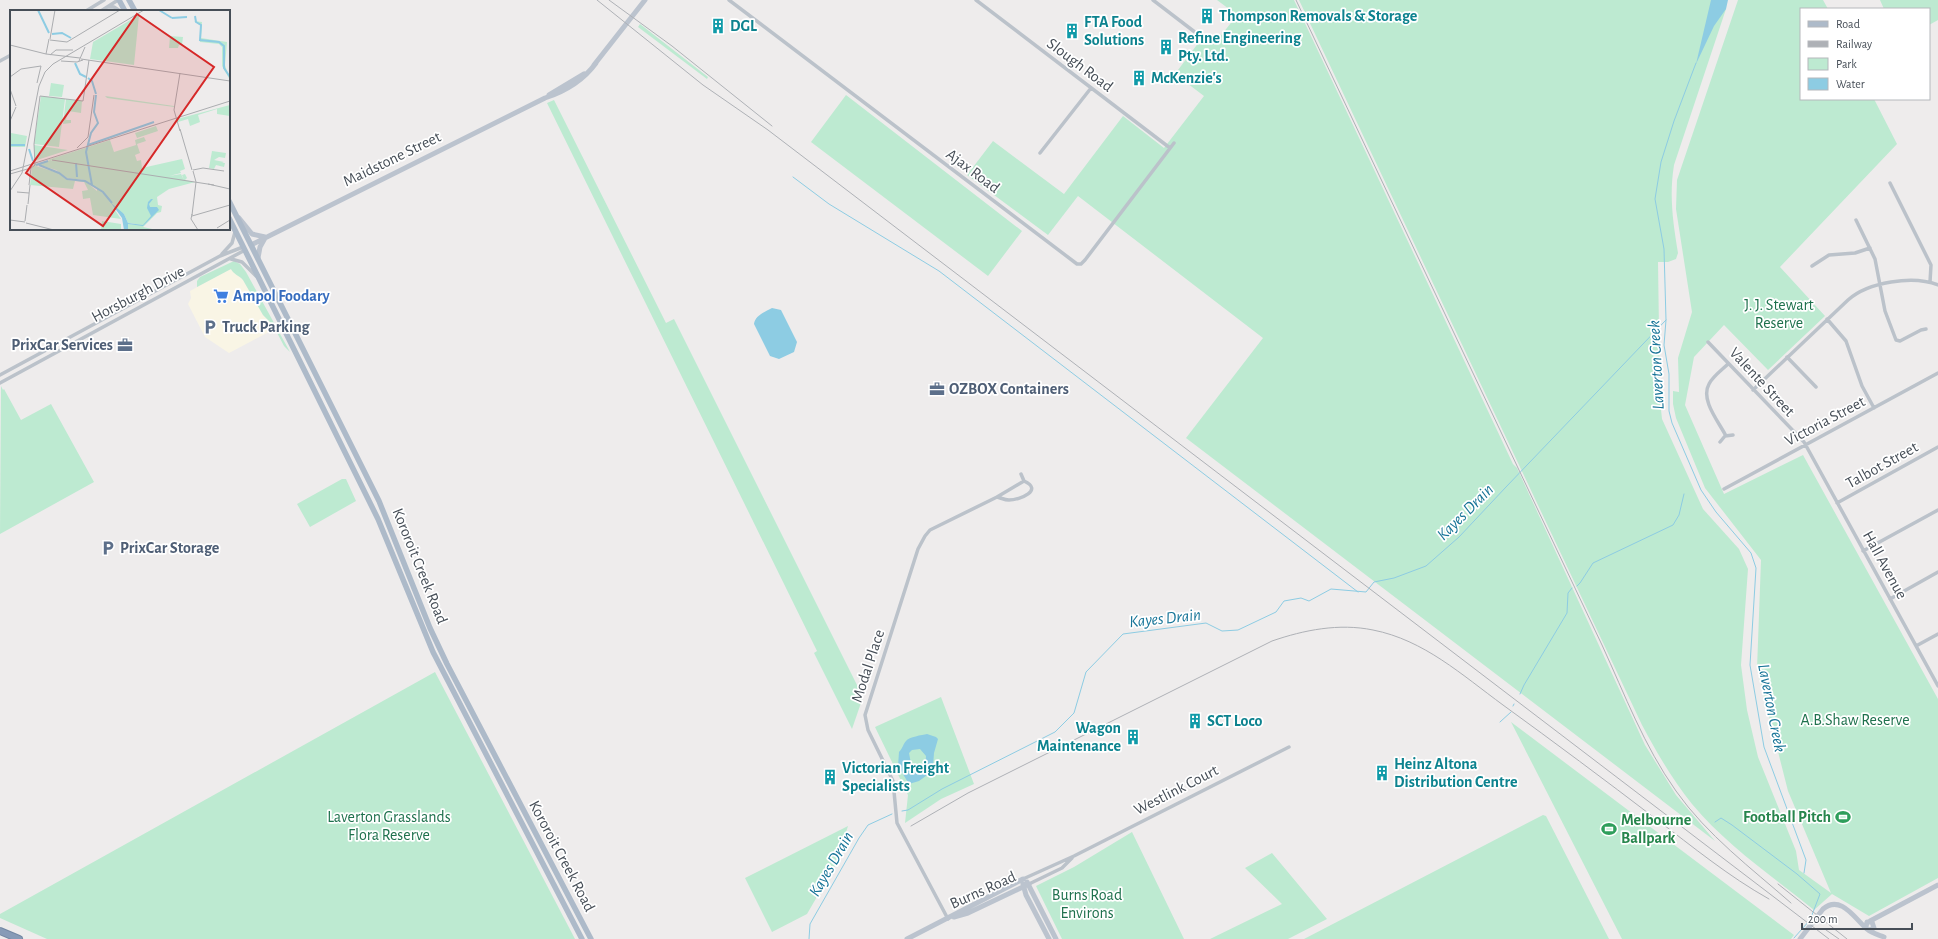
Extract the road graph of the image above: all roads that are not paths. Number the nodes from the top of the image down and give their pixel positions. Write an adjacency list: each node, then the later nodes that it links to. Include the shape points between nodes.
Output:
1 (104, 0): 9 (street)
2 (118, 0): 8 (street); 12 (main road)
3 (129, 0): 13 (main road)
4 (645, 0): 27 (street, Maidstone Street, via 596,64 580,77 545,98)
5 (729, 0): 19 (street, Ajax Road, via 1075,264 1083,263)
6 (976, 0): 17 (street, Slough Road)
7 (1153, 0): 14 (street)
8 (108, 8): 10 (street); 11 (street)
9 (88, 10)
10 (103, 10)
11 (118, 10)
12 (124, 10)
13 (134, 10)
14 (1200, 36)
15 (10, 56): 16 (street)
16 (0, 61)
17 (1091, 88): 19 (street, Slough Road); 20 (street)
18 (1174, 143): 19 (street, Ajax Road)
19 (1170, 148)
20 (1040, 153)
21 (1890, 183): 38 (street, via 1931,265)
22 (230, 203): 23 (main road, Kororoit Creek Road)
23 (234, 211): 27 (street, via 250,232); 28 (main road, Kororoit Creek Road)
24 (230, 220): 26 (main road, Kororoit Creek Road)
25 (1856, 220): 29 (street)
26 (235, 231): 30 (main road, Kororoit Creek Road); 31 (street, via 232,243)
27 (266, 237): 28 (street, Maidstone Street); 32 (street)
28 (251, 245): 30 (main road); 32 (main road, Kororoit Creek Road)
29 (1870, 248): 34 (street, via 1855,253 1829,255); 39 (street)
30 (244, 249): 31 (street, Horsburgh Drive); 33 (street, Horsburgh Drive); 37 (main road, Kororoit Creek Road)
31 (220, 256): 35 (street, Horsburgh Drive)
32 (258, 258): 50 (main road, Kororoit Creek Road)
33 (228, 260): 36 (street, Horsburgh Drive); 37 (street, via 236,259 242,262)
34 (1812, 266)
35 (185, 275): 36 (street); 41 (street, Horsburgh Drive)
36 (188, 281): 42 (street, Horsburgh Drive)
37 (261, 282): 53 (main road, Kororoit Creek Road)
38 (1930, 282): 39 (street, via 1913,280); 40 (street)
39 (1880, 285): 43 (street, via 1855,294); 44 (street, via 1885,311 1896,340 1900,341)
40 (1938, 285)
41 (125, 307): 42 (street); 47 (street, Horsburgh Drive)
42 (128, 313): 48 (street, Horsburgh Drive)
43 (1827, 319): 46 (street); 57 (street, via 1846,341 1860,382)
44 (1926, 329)
45 (1708, 342): 49 (street, Valente Street)
46 (1787, 357): 55 (street); 56 (street)
47 (31, 359): 48 (street); 52 (street, Horsburgh Drive)
48 (34, 364): 54 (street, Horsburgh Drive)
49 (1728, 364): 56 (street, Valente Street); 59 (street, via 1712,380 1707,391 1709,403)
50 (315, 373): 53 (main road); 63 (main road, Kororoit Creek Road)
51 (1938, 373): 57 (street, Victoria Street)
52 (0, 375)
53 (307, 376): 64 (main road, Kororoit Creek Road)
54 (0, 383)
55 (1816, 387)
56 (1753, 390): 61 (street, Valente Street)
57 (1874, 408): 61 (street, Victoria Street)
58 (1733, 435): 59 (street)
59 (1726, 436): 60 (street)
60 (1720, 442)
61 (1805, 446): 67 (street, Victoria Street); 69 (street, Hall Avenue)
62 (1938, 447): 69 (street, Talbot Street)
63 (361, 465): 64 (main road); 76 (main road, Kororoit Creek Road, via 389,524 430,628)
64 (354, 469): 77 (main road, Kororoit Creek Road, via 382,527 421,626)
65 (1021, 474): 66 (street)
66 (1024, 481): 68 (street, Modal Place); 68 (street, via 1032,490 1024,498 1009,500)
67 (1724, 489)
68 (997, 497): 88 (street, Modal Place, via 937,526 925,536 916,556 865,715 868,730 892,777 897,823)
69 (1837, 503): 71 (street, Hall Avenue)
70 (1938, 510): 71 (street)
71 (1863, 551): 73 (street, Hall Avenue)
72 (1938, 572): 73 (street)
73 (1890, 599): 75 (street, Hall Avenue)
74 (1938, 634): 75 (street)
75 (1916, 646): 78 (street, Hall Avenue)
76 (452, 672): 77 (main road); 82 (main road, Kororoit Creek Road)
77 (445, 676): 83 (main road, Kororoit Creek Road)
78 (1938, 686)
79 (1289, 747): 80 (street, Westlink Court)
80 (1074, 856): 81 (street, Westlink Court); 84 (street, Westlink Court, via 1062,868)
81 (1023, 879): 84 (street); 86 (street); 88 (street, Burns Road)
82 (561, 880): 83 (main road); 95 (main road, Kororoit Creek Road)
83 (553, 884): 94 (main road, Kororoit Creek Road)
84 (1029, 884): 86 (street, Burns Road); 98 (street)
85 (1938, 884): 89 (street)
86 (1023, 887): 88 (street, Burns Road, via 968,913); 97 (street)
87 (1856, 917): 89 (street); 90 (street); 99 (street, via 1841,905 1828,905)
88 (948, 919): 96 (street, Burns Road)
89 (1872, 924): 90 (street, via 1872,930); 90 (street, via 1866,923); 92 (street)
90 (1867, 929): 92 (street)
91 (0, 931): 93 (highway)
92 (1885, 938)
93 (19, 939)
94 (582, 939)
95 (591, 939)
96 (907, 939)
97 (1049, 939)
98 (1056, 939)
99 (1800, 939)

